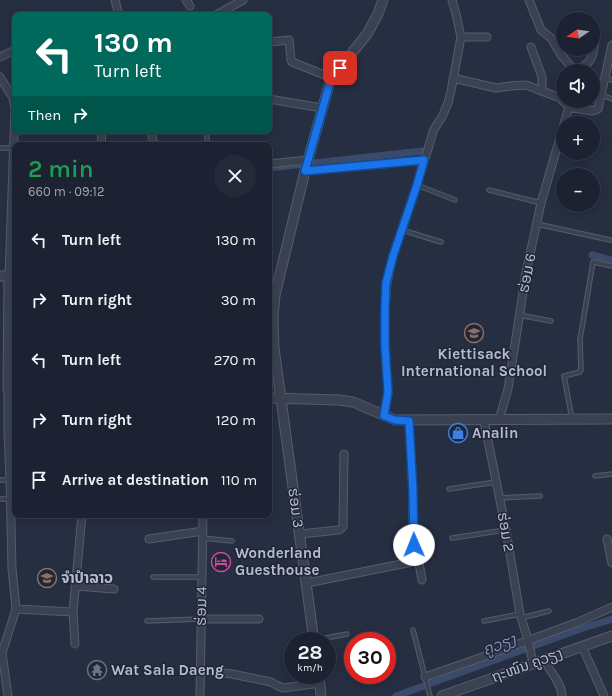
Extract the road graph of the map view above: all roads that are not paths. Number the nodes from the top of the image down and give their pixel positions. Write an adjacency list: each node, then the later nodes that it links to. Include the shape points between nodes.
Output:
1 (115, 0): 6 (street)
2 (243, 0): 7 (street)
3 (383, 0): 17 (street, via 367,34)
4 (452, 0): 8 (street)
5 (529, 0): 15 (street, via 541,30 551,38)
6 (118, 12)
7 (221, 12)
8 (461, 37): 9 (street); 18 (street)
9 (487, 37)
10 (272, 42): 17 (street, via 289,40 292,62)
11 (612, 45): 19 (street)
12 (531, 47): 20 (street, via 542,77)
13 (12, 51): 14 (street)
14 (0, 57)
15 (569, 64)
16 (0, 77): 22 (street)
17 (332, 78): 26 (street, ຮ່ອມ 3)
18 (453, 78): 20 (street, via 496,88 526,85); 33 (street, via 448,103 434,129)
19 (608, 79): 21 (street)
20 (542, 91): 23 (street)
21 (600, 95): 24 (lane)
22 (12, 96)
23 (556, 96)
24 (612, 98)
25 (272, 100): 26 (street)
26 (322, 108): 32 (street, ຮ່ອມ 3)
27 (587, 108): 28 (street)
28 (598, 108)
29 (0, 148): 30 (lane)
30 (12, 148)
31 (556, 151): 40 (street, ຮ່ອມ 6)
32 (308, 160): 34 (street); 35 (street, ຮ່ອມ 3)
33 (424, 160): 35 (street); 37 (street)
34 (272, 164)
35 (305, 171): 47 (street, ຮ່ອມ 3)
36 (12, 176): 46 (street)
37 (417, 185): 39 (lane); 42 (street)
38 (489, 190): 40 (lane)
39 (455, 200)
40 (541, 203): 41 (street, ຮ່ອມ 6)
41 (537, 224): 43 (lane); 48 (street, ຮ່ອມ 6)
42 (401, 230): 44 (lane); 54 (street, via 386,283 385,346 388,392)
43 (610, 240)
44 (441, 242)
45 (612, 266): 57 (lane, via 593,262 580,339 581,370 564,376)
46 (5, 276): 51 (street)
47 (272, 312)
48 (520, 315): 49 (lane); 56 (street, ຮ່ອມ 6, via 508,389)
49 (551, 321)
50 (272, 328): 53 (street, ຮ່ອມ 3)
51 (11, 390): 60 (street)
52 (272, 398): 53 (street)
53 (281, 398): 54 (street, via 353,402); 75 (street, ຮ່ອມ 3)
54 (384, 416): 58 (street)
55 (612, 419): 57 (street)
56 (499, 420): 57 (street); 59 (street)
57 (572, 420)
58 (409, 421): 59 (street); 81 (street)
59 (484, 421): 65 (street, ຮ່ອມ 2)
60 (4, 433): 66 (street)
61 (344, 454): 75 (street, via 343,527 339,530)
62 (612, 474): 63 (lane)
63 (595, 476)
64 (0, 480): 66 (lane)
65 (496, 482): 67 (lane); 70 (street, ຮ່ອມ 2)
66 (12, 485): 69 (street)
67 (449, 488)
68 (540, 496): 70 (lane)
69 (10, 498): 71 (lane); 90 (street)
70 (500, 498): 74 (street, ຮ່ອມ 2)
71 (0, 499)
72 (82, 518): 87 (street)
73 (203, 518): 76 (street, ຮ່ອມ 4)
74 (506, 530): 77 (lane); 93 (street, ຮ່ອມ 2)
75 (300, 534): 86 (street, ຮ່ອມ 3)
76 (202, 535): 78 (street); 80 (lane); 84 (street, ຮ່ອມ 4)
77 (452, 538)
78 (149, 539)
79 (607, 539): 82 (street)
80 (232, 541)
81 (414, 558): 85 (street, via 419,563); 86 (street, via 412,562)
82 (612, 563)
83 (153, 577): 84 (lane)
84 (202, 577): 94 (street, ຮ່ອມ 4)
85 (422, 580)
86 (307, 583): 99 (street, ຮ່ອມ 3)
87 (76, 586): 88 (street); 92 (street)
88 (114, 589)
89 (612, 607): 101 (street)
90 (16, 609): 92 (street); 104 (street)
91 (549, 611): 93 (lane)
92 (73, 612): 102 (street)
93 (521, 616): 97 (lane); 101 (street, ຮ່ອມ 2)
94 (201, 619): 95 (street); 96 (lane); 107 (street, ຮ່ອມ 4)
95 (259, 619)
96 (148, 621)
97 (484, 621)
98 (413, 630): 108 (lane)
99 (313, 632)
100 (612, 636): 103 (street, ຖະໜົນ ຄູວຽງ)
101 (528, 641): 106 (street, ຮ່ອມ 2); 108 (street)
102 (74, 644)
103 (582, 646): 105 (street, ຖະໜົນ ຄູວຽງ); 117 (street)
104 (1, 651): 112 (street)
105 (544, 659): 106 (street, ຖະໜົນ ຄູວຽງ); 116 (street, via 560,686)
106 (532, 661): 115 (street, ຖະໜົນ ຄູວຽງ)
107 (199, 670): 109 (street, via 271,682 284,688); 113 (street, ຮ່ອມ 4)
108 (425, 678): 111 (lane)
109 (300, 684)
110 (320, 684): 114 (street)
111 (430, 695)
112 (8, 696)
113 (200, 696)
114 (321, 696)
115 (445, 696)
116 (562, 696)
117 (604, 696)

